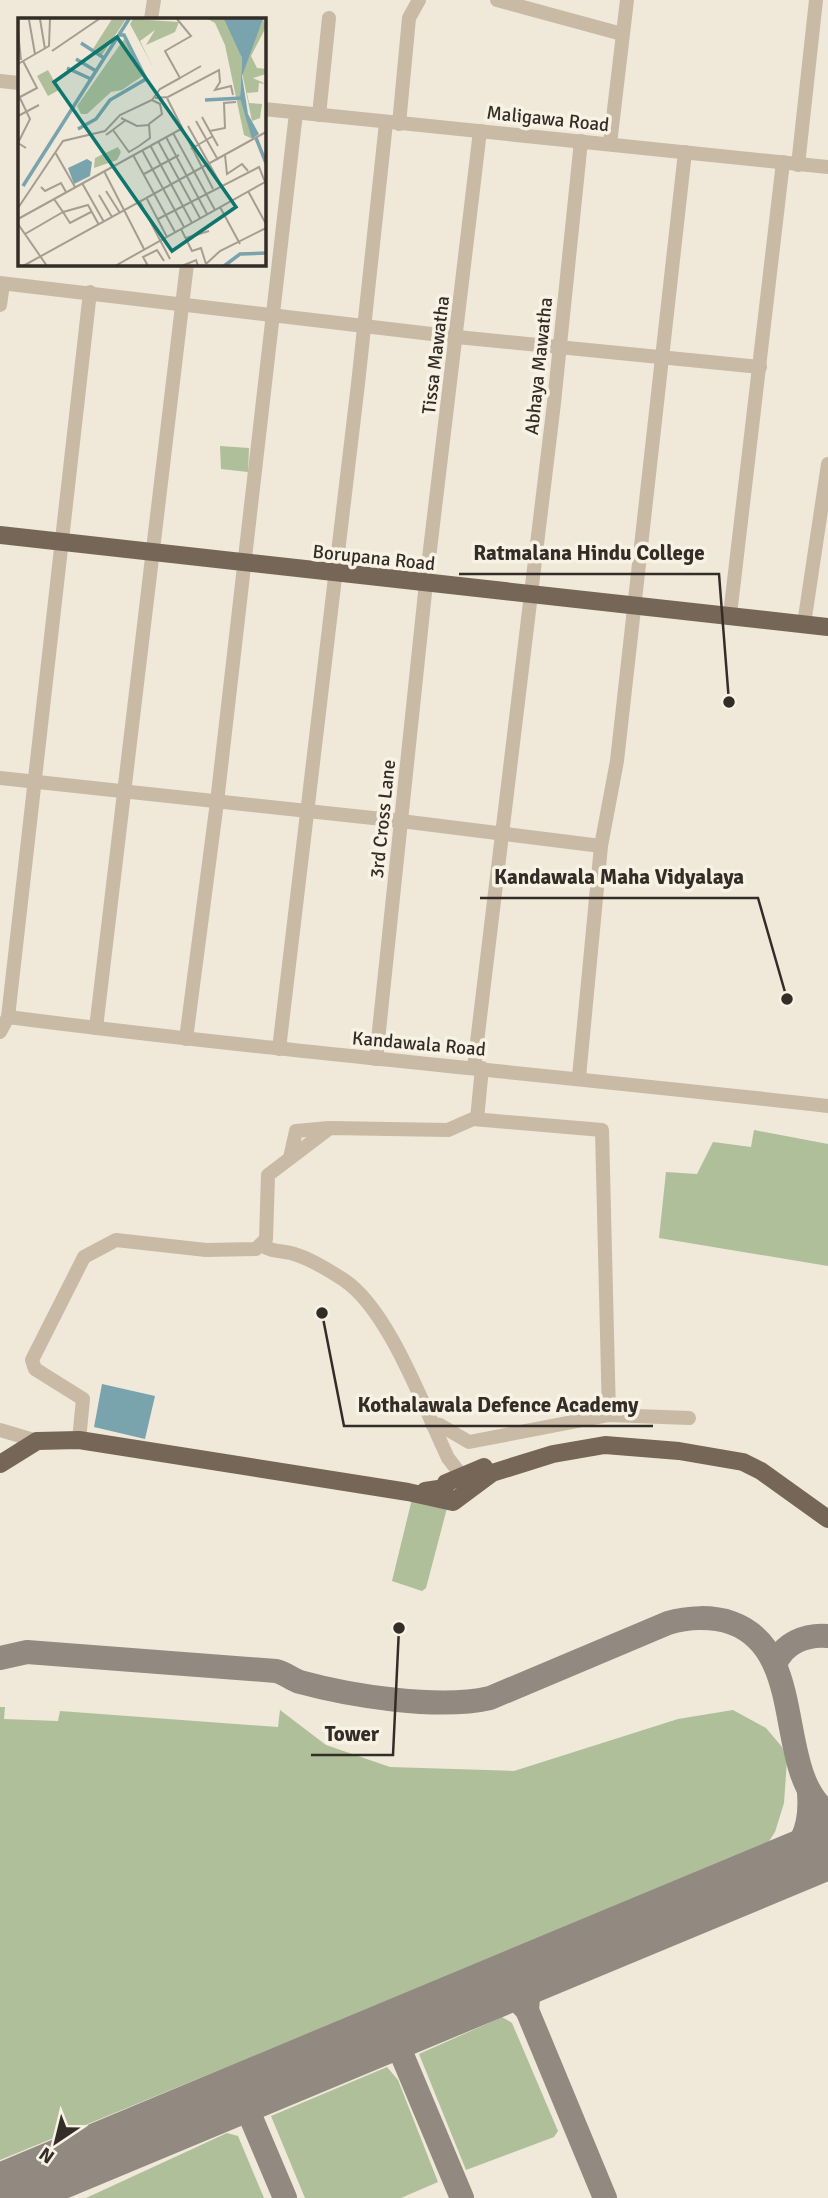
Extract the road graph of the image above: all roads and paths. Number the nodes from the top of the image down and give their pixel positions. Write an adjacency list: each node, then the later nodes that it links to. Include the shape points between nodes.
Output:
1 (154, 0): 6 (street)
2 (419, 0): 14 (street, via 409,18)
3 (497, 0): 8 (street)
4 (626, 0): 8 (street)
5 (816, 0): 19 (street)
6 (151, 18)
7 (329, 18): 13 (street)
8 (622, 34): 17 (street)
9 (0, 82): 10 (street)
10 (18, 83)
11 (266, 110): 12 (street, Maligawa Road)
12 (296, 113): 13 (street, Maligawa Road); 26 (street)
13 (319, 116): 14 (street, Maligawa Road)
14 (393, 124): 15 (street, Maligawa Road); 27 (street)
15 (480, 131): 16 (street, Maligawa Road); 28 (street, Tissa Mawatha)
16 (581, 141): 17 (street, Maligawa Road); 29 (street, Abhaya Mawatha)
17 (610, 144): 18 (street, Maligawa Road)
18 (685, 152): 19 (street, Maligawa Road); 30 (street)
19 (791, 164): 20 (street, Maligawa Road); 31 (street)
20 (828, 167)
21 (187, 266): 24 (street)
22 (1, 283): 23 (street); 25 (street)
23 (90, 292): 24 (street); 34 (street)
24 (182, 304): 26 (street); 35 (street)
25 (0, 305)
26 (273, 314): 27 (street); 36 (street)
27 (365, 326): 28 (street); 37 (street)
28 (457, 337): 29 (street); 38 (street, Tissa Mawatha)
29 (559, 345): 30 (street); 39 (street, Abhaya Mawatha)
30 (660, 355): 31 (street); 40 (street)
31 (760, 367): 41 (street)
32 (828, 464): 42 (street)
33 (0, 535): 34 (main road, Borupana Road)
34 (60, 542): 35 (main road, Borupana Road); 45 (street)
35 (152, 554): 36 (main road, Borupana Road); 46 (street)
36 (242, 564): 37 (main road, Borupana Road); 47 (street)
37 (336, 574): 38 (main road, Borupana Road); 48 (street)
38 (426, 583): 39 (main road, Borupana Road); 49 (street, 3rd Cross Lane)
39 (528, 594): 40 (main road, Borupana Road); 50 (street, Abhaya Mawatha)
40 (634, 606): 41 (main road, Borupana Road); 51 (street, via 617,761)
41 (730, 615): 42 (main road, Borupana Road)
42 (804, 624): 43 (main road, Borupana Road)
43 (828, 628)
44 (0, 778): 45 (street)
45 (35, 782): 46 (street); 52 (street)
46 (125, 791): 47 (street); 53 (street)
47 (217, 802): 48 (street); 55 (street)
48 (306, 813): 49 (street); 56 (street)
49 (401, 821): 50 (street); 57 (street, 3rd Cross Lane)
50 (500, 835): 51 (street); 58 (street, Abhaya Mawatha)
51 (601, 846): 59 (street)
52 (8, 1017): 53 (street, Kandawala Road); 54 (street)
53 (96, 1028): 55 (street, Kandawala Road)
54 (0, 1032)
55 (186, 1039): 56 (street, Kandawala Road)
56 (279, 1049): 57 (street, Kandawala Road)
57 (376, 1059): 58 (street, Kandawala Road)
58 (478, 1067): 59 (street, Kandawala Road); 61 (street, Abhaya Mawatha)
59 (579, 1077): 60 (street, Kandawala Road)
60 (828, 1106)
61 (477, 1119): 62 (street, via 447,1130 330,1128 268,1175 267,1234); 63 (street, via 602,1130)
62 (262, 1245): 65 (street, via 302,1257 357,1290 377,1313); 67 (street, via 234,1251 116,1240 84,1257 32,1360 35,1369 83,1399)
63 (609, 1415): 64 (street); 65 (street, via 469,1442)
64 (689, 1418)
65 (432, 1424): 70 (street, via 448,1458 449,1474)
66 (0, 1430): 68 (street)
67 (79, 1440): 68 (main road); 70 (main road, via 408,1492)
68 (37, 1441): 69 (main road)
69 (0, 1464)
70 (457, 1484): 71 (main road, via 497,1461 603,1435 735,1449 774,1466); 72 (main road, via 584,1447 679,1451 743,1462)
71 (828, 1507)
72 (828, 1519)

